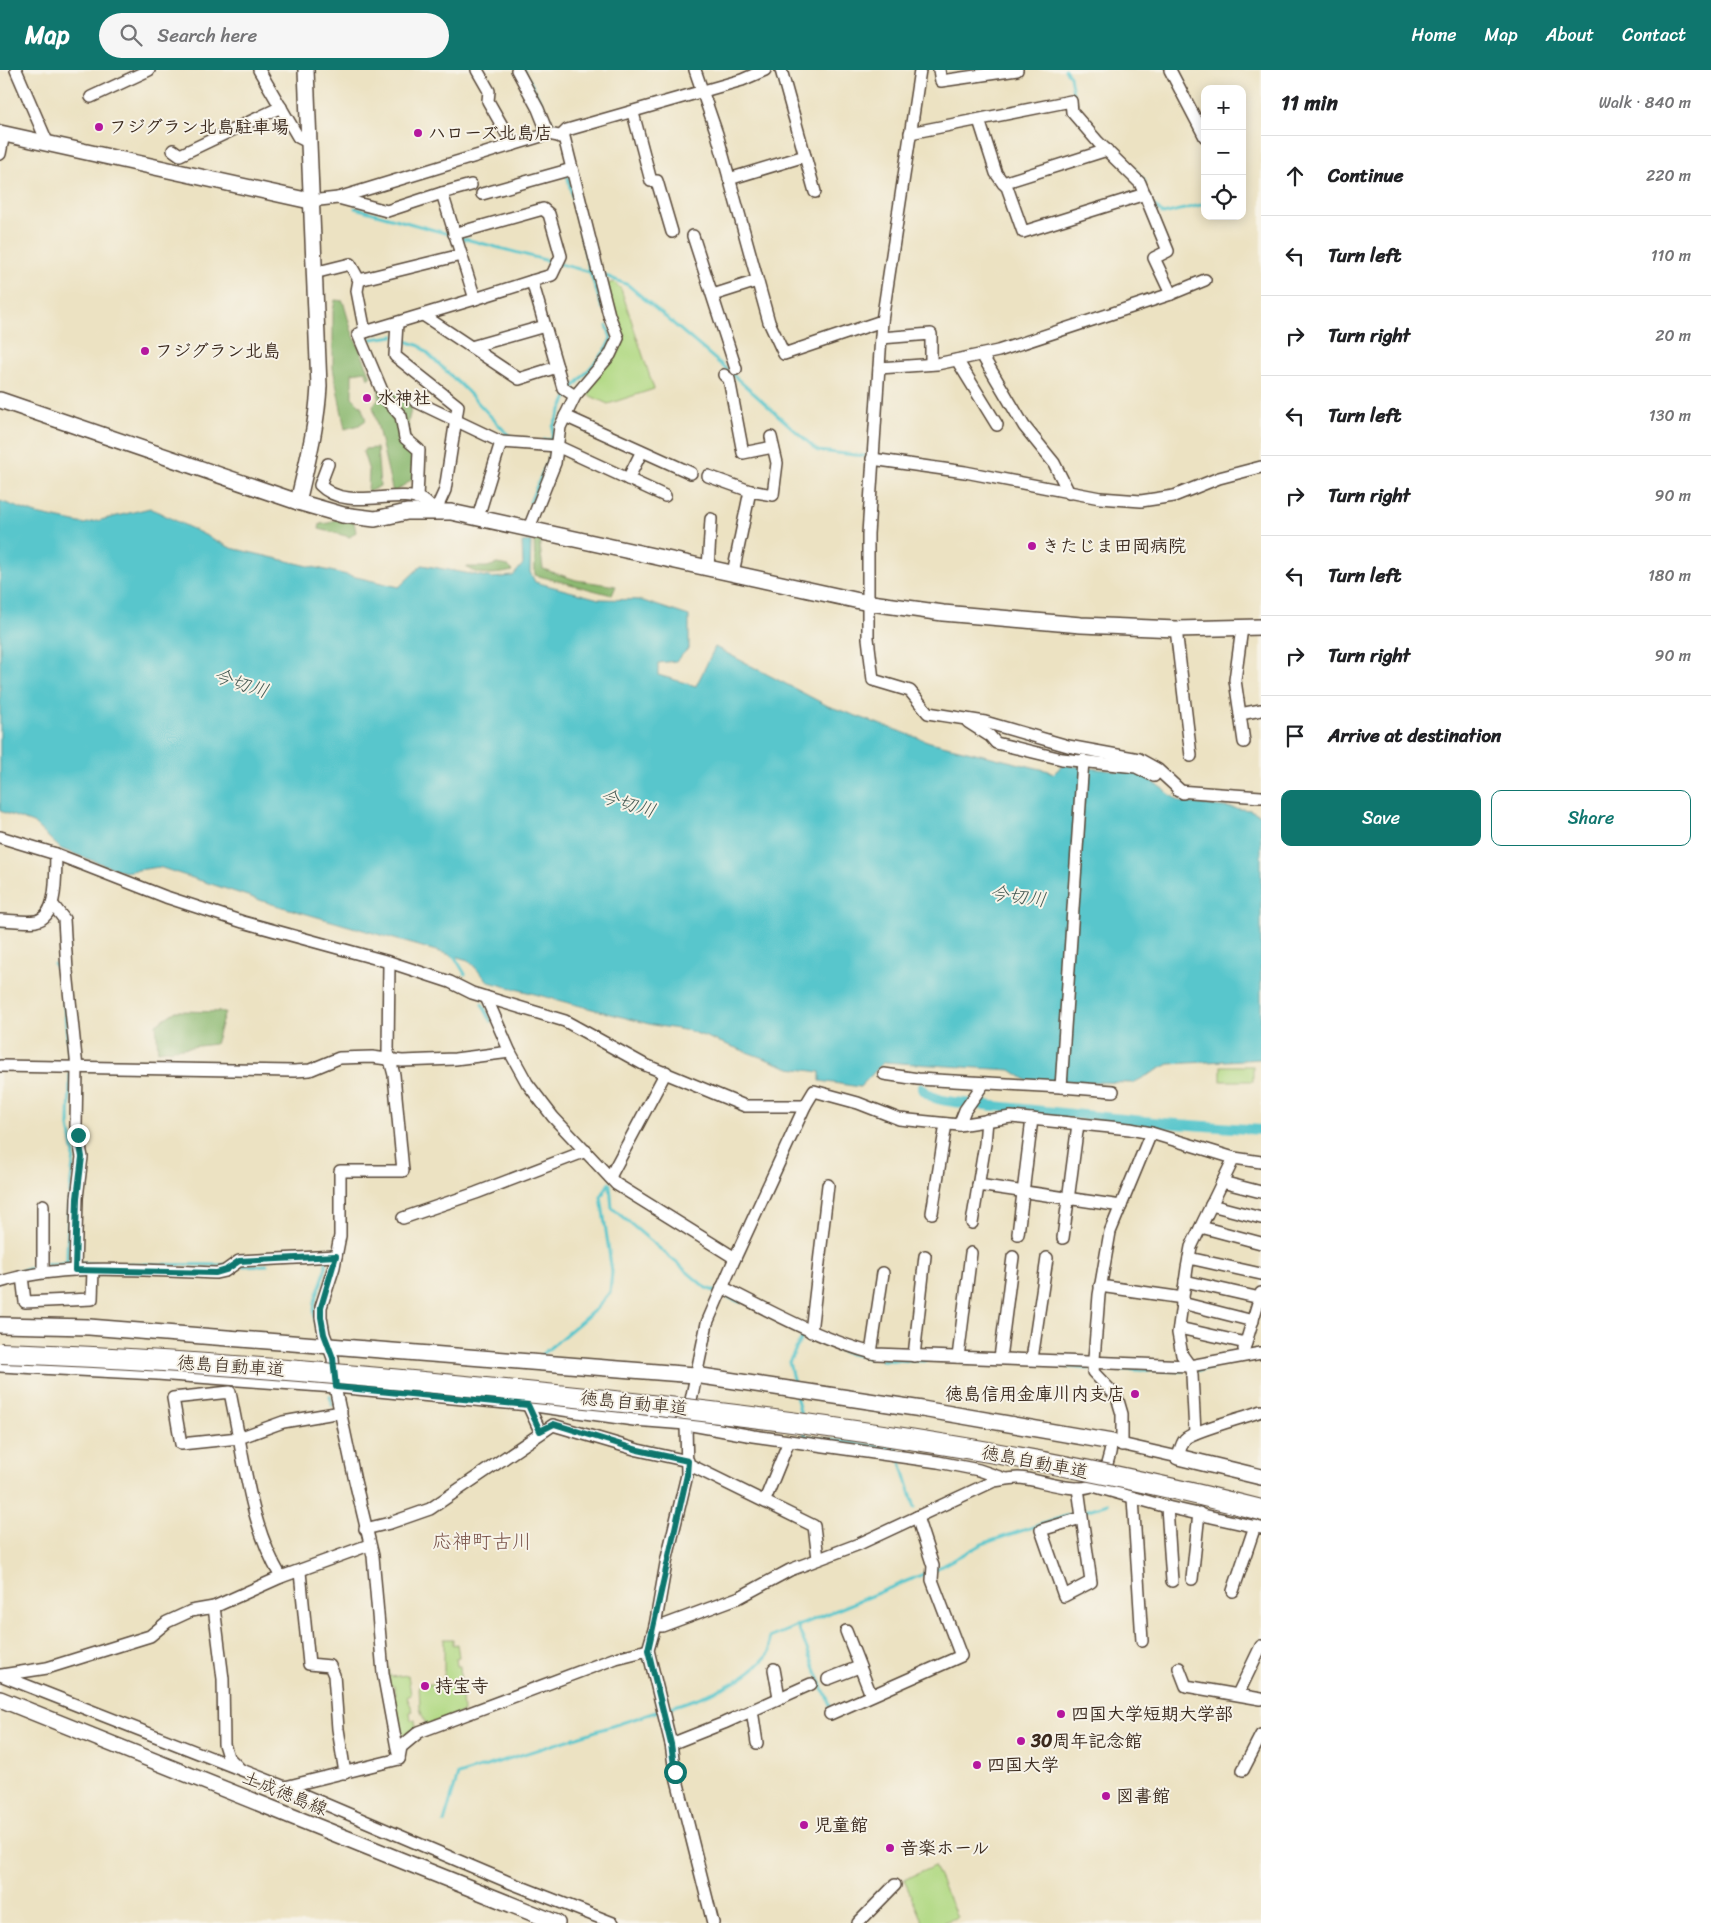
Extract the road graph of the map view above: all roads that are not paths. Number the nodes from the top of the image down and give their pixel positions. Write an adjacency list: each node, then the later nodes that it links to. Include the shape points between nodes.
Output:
1 (16, 70): 25 (street)
2 (149, 70): 15 (street)
3 (259, 70): 16 (street)
4 (306, 70): 24 (street)
5 (477, 70): 26 (street, via 489,91 488,101)
6 (518, 70): 22 (street)
7 (695, 70): 14 (street)
8 (765, 70): 14 (street)
9 (781, 70): 30 (street)
10 (920, 70): 20 (street)
11 (938, 70): 12 (street, via 941,81)
12 (1017, 70)
13 (1170, 70): 19 (street)
14 (702, 92): 17 (street); 32 (street)
15 (91, 97)
16 (281, 108): 24 (street, via 298,137); 27 (street, via 180,155)
17 (633, 113): 23 (street, via 567,130); 41 (street, via 651,181 657,181)
18 (979, 120): 20 (street); 28 (street, via 1071,101 1072,112); 33 (street, via 996,173)
19 (1201, 130)
20 (910, 133): 54 (street)
21 (2, 134): 25 (street); 29 (street)
22 (548, 134): 23 (street); 26 (street)
23 (560, 136): 31 (street, via 564,137)
24 (310, 143): 40 (street)
25 (48, 144): 40 (street)
26 (513, 145): 39 (street)
27 (173, 150)
28 (1107, 150): 33 (street); 38 (street, via 1140,183)
29 (0, 154)
30 (805, 156): 32 (street); 35 (street)
31 (572, 168): 37 (street); 68 (street, via 609,315 618,338 610,355)
32 (729, 179): 49 (street)
33 (1003, 183): 38 (street, via 1023,232)
34 (471, 184): 36 (street)
35 (815, 192)
36 (442, 193): 39 (street, via 387,211); 42 (street)
37 (482, 194)
38 (1144, 194): 50 (street, via 1157,209 1168,251 1154,258)
39 (338, 198): 40 (street)
40 (310, 202): 45 (street)
41 (672, 232)
42 (454, 234): 44 (street); 48 (street, via 543,209 549,214 561,256 552,274)
43 (693, 236): 51 (street)
44 (461, 255): 46 (street); 52 (street)
45 (314, 273): 46 (street, via 350,264); 88 (street, via 318,412)
46 (359, 280): 57 (street, via 357,291)
47 (1205, 280): 50 (street)
48 (532, 281): 52 (street); 56 (street)
49 (757, 281): 51 (street); 54 (street, via 769,322 784,354)
50 (1171, 294): 60 (street)
51 (712, 295): 65 (street)
52 (475, 299): 53 (street)
53 (423, 316): 55 (street); 59 (street)
54 (882, 321): 58 (street)
55 (397, 323): 57 (street); 73 (street, via 394,356 458,406)
56 (544, 326): 59 (street); 63 (street)
57 (365, 332): 87 (street, via 358,334 385,398 401,416 405,438 419,450)
58 (881, 338): 62 (street, via 931,334); 64 (street)
59 (471, 347): 63 (street, via 519,379)
60 (982, 355): 61 (street); 67 (street)
61 (957, 360): 62 (street); 69 (street)
62 (932, 364): 64 (street)
63 (557, 367): 68 (street, via 563,388)
64 (879, 368): 78 (street)
65 (736, 369)
66 (724, 375): 84 (street, via 729,379 743,453 772,442 777,463 773,495)
67 (1001, 388): 69 (street); 85 (street, via 1024,426 1054,463)
68 (575, 396): 72 (street)
69 (981, 399): 74 (street)
70 (0, 400): 88 (street)
71 (415, 401): 73 (street)
72 (565, 416): 76 (street); 77 (street)
73 (456, 421): 75 (street); 89 (street, via 445,490)
74 (997, 424)
75 (500, 442): 76 (street); 90 (street)
76 (557, 446): 83 (street); 92 (street, via 555,463)
77 (641, 453): 81 (street); 83 (street)
78 (872, 459): 85 (street, via 966,472); 95 (street)
79 (328, 464): 87 (street, via 320,485 327,492 364,500)
80 (1261, 467): 85 (street, via 1219,478 1175,495 1140,501)
81 (691, 474)
82 (708, 476): 84 (street)
83 (628, 479): 86 (street)
84 (750, 491): 94 (street)
85 (1069, 493)
86 (665, 496)
87 (417, 499): 89 (street, via 425,501)
88 (298, 502): 89 (street, via 343,515 375,519 407,512)
89 (435, 512): 90 (street)
90 (478, 517): 92 (street)
91 (711, 519): 93 (street)
92 (529, 528): 93 (street)
93 (708, 568): 94 (street)
94 (733, 573): 95 (street)
95 (868, 603): 98 (street, via 1081,625); 101 (street, via 873,680 910,691 928,713)
96 (1261, 627): 97 (street)
97 (1242, 628): 98 (street); 100 (street, via 1234,680)
98 (1176, 629): 103 (street)
99 (1261, 710): 100 (street)
100 (1240, 714): 102 (street)
101 (965, 720): 104 (street, via 996,743); 105 (street, via 985,722 1068,746 1138,759 1157,769)
102 (1244, 742)
103 (1191, 756)
104 (1083, 763): 105 (street, via 1144,769 1172,790); 120 (street)
105 (1184, 793): 106 (street)
106 (1261, 797)
107 (0, 837): 108 (street)
108 (56, 854): 109 (street); 111 (street, via 166,897)
109 (53, 906): 110 (street, via 43,918 35,921); 116 (street, via 64,919)
110 (0, 920)
111 (388, 962): 112 (street); 114 (street)
112 (486, 997): 113 (street); 117 (street, via 565,1021 643,1064)
113 (507, 1053): 114 (street, via 455,1059); 129 (street)
114 (390, 1059): 116 (street, via 339,1058 310,1070 294,1071); 151 (street, via 403,1171 340,1171 340,1236)
115 (0, 1066): 116 (street)
116 (72, 1068): 157 (street, via 76,1126 82,1157)
117 (666, 1072): 122 (street, via 745,1106); 132 (street)
118 (884, 1074): 119 (street)
119 (984, 1083): 120 (street); 127 (street, via 965,1110)
120 (1061, 1084): 121 (street)
121 (1113, 1091)
122 (805, 1106): 125 (street, via 814,1092 833,1095 899,1119); 154 (street)
123 (1032, 1119): 124 (street); 126 (street); 136 (street)
124 (987, 1120): 127 (street); 135 (street)
125 (946, 1124): 127 (street); 142 (street)
126 (1078, 1124): 128 (street); 138 (street)
127 (959, 1125)
128 (1151, 1132): 130 (street); 141 (street)
129 (583, 1152): 132 (street); 143 (street)
130 (1234, 1158): 131 (street); 133 (street)
131 (1261, 1162)
132 (610, 1177): 154 (street, via 625,1191)
133 (1222, 1182): 137 (street); 140 (street)
134 (828, 1185): 172 (street)
135 (978, 1185): 136 (street); 145 (street)
136 (1023, 1192): 138 (street); 147 (street)
137 (1261, 1192)
138 (1068, 1198): 141 (street); 148 (street)
139 (43, 1205): 158 (street)
140 (1211, 1205): 144 (street); 146 (street)
141 (1121, 1206): 165 (street, via 1110,1232)
142 (932, 1213)
143 (403, 1218)
144 (1261, 1218)
145 (972, 1223)
146 (1201, 1227): 149 (street); 156 (street)
147 (1018, 1234)
148 (1063, 1238)
149 (1261, 1243)
150 (971, 1253): 180 (street)
151 (336, 1256): 159 (street, via 239,1261 216,1273); 174 (street, via 321,1307)
152 (925, 1256): 178 (street)
153 (1013, 1257): 181 (street)
154 (735, 1258): 166 (street)
155 (1047, 1258): 182 (street)
156 (1189, 1258): 161 (street); 163 (street)
157 (75, 1265): 158 (street); 159 (street)
158 (43, 1267): 162 (street)
159 (93, 1270): 162 (street, via 92,1299 25,1302)
160 (883, 1273): 176 (street)
161 (1261, 1274)
162 (22, 1276): 164 (street)
163 (1186, 1281): 167 (street); 168 (street)
164 (0, 1282)
165 (1105, 1287): 168 (street); 184 (street)
166 (720, 1291): 172 (street); 186 (street, via 705,1331)
167 (1260, 1296): 169 (street)
168 (1182, 1300): 169 (street); 171 (street)
169 (1253, 1321): 173 (street)
170 (0, 1325): 174 (street)
171 (1179, 1328): 173 (street); 185 (street, via 1182,1356)
172 (811, 1332): 176 (street)
173 (1246, 1343): 179 (street)
174 (328, 1345): 186 (street); 187 (street)
175 (0, 1353): 209 (highway, 徳島自動車道, bridge, via 259,1367 672,1407 977,1451 1200,1494)
176 (870, 1353): 178 (street)
177 (1261, 1354): 179 (street)
178 (914, 1356): 180 (street)
179 (1242, 1356): 185 (street)
180 (958, 1357): 181 (street)
181 (1000, 1358): 182 (street)
182 (1032, 1359): 184 (street)
183 (0, 1366): 187 (street)
184 (1093, 1368): 185 (street); 196 (street, via 1117,1397 1122,1414)
185 (1191, 1370): 193 (street)
186 (695, 1375): 191 (street); 196 (street)
187 (336, 1387): 188 (street); 190 (street)
188 (528, 1405): 191 (street); 192 (street)
189 (1261, 1410): 193 (street)
190 (340, 1412): 194 (street, via 283,1422); 210 (street)
191 (686, 1424): 195 (street); 198 (street)
192 (540, 1431): 198 (street, via 554,1424); 210 (street, via 430,1509)
193 (1195, 1434): 197 (street, via 1185,1438)
194 (239, 1438): 194 (street, via 181,1444 173,1398 230,1392); 214 (street, via 250,1500 267,1554)
195 (789, 1441): 200 (street, via 979,1470); 204 (street)
196 (1117, 1443): 197 (street); 201 (street)
197 (1178, 1457): 199 (street)
198 (688, 1463): 204 (street); 219 (street)
199 (1261, 1477)
200 (1005, 1479): 202 (street, via 1026,1478); 208 (street, via 980,1487)
201 (1093, 1486): 202 (street); 203 (street)
202 (1078, 1488): 207 (street)
203 (1133, 1498): 205 (street); 221 (street)
204 (764, 1500): 212 (street, via 814,1526)
205 (1167, 1507): 206 (street); 216 (street)
206 (1199, 1513): 209 (street); 215 (street)
207 (1081, 1514): 207 (street, via 1041,1530 1064,1596 1092,1582)
208 (917, 1517): 212 (street, via 859,1544); 231 (street, via 933,1571 932,1580 961,1656)
209 (1259, 1521): 217 (street)
210 (365, 1529): 211 (street)
211 (369, 1545): 213 (street); 240 (street, via 374,1556 383,1674)
212 (818, 1558): 219 (street, via 740,1597)
213 (300, 1572): 214 (street); 243 (street, via 309,1664 330,1666 334,1675)
214 (281, 1577): 218 (street)
215 (1192, 1579)
216 (1172, 1581)
217 (1233, 1591)
218 (214, 1607): 227 (street, via 191,1611 167,1622 150,1636 47,1668); 242 (street, via 223,1679 224,1744 228,1757)
219 (655, 1626): 223 (street)
220 (846, 1631): 224 (street)
221 (1142, 1641)
222 (1261, 1646): 230 (street)
223 (648, 1650): 239 (street); 240 (street, via 616,1658 419,1732 401,1747)
224 (860, 1667): 228 (street); 231 (street)
225 (1179, 1668): 230 (street, via 1186,1686)
226 (774, 1669): 232 (street)
227 (0, 1675): 242 (street)
228 (828, 1679)
229 (811, 1684): 232 (street)
230 (1238, 1694): 233 (street)
231 (871, 1695): 236 (street)
232 (779, 1698): 235 (street)
233 (1261, 1698)
234 (0, 1699): 246 (street, 土成徳島線)
235 (752, 1710): 238 (street); 239 (street)
236 (830, 1714)
237 (1261, 1735): 241 (street)
238 (757, 1743)
239 (671, 1744): 248 (street, via 675,1772)
240 (399, 1759): 243 (street)
241 (1243, 1770)
242 (242, 1771): 244 (street)
243 (345, 1773): 244 (street)
244 (285, 1787): 247 (street)
245 (895, 1885): 249 (street)
246 (557, 1923)
247 (613, 1923)
248 (713, 1923)
249 (858, 1923)

